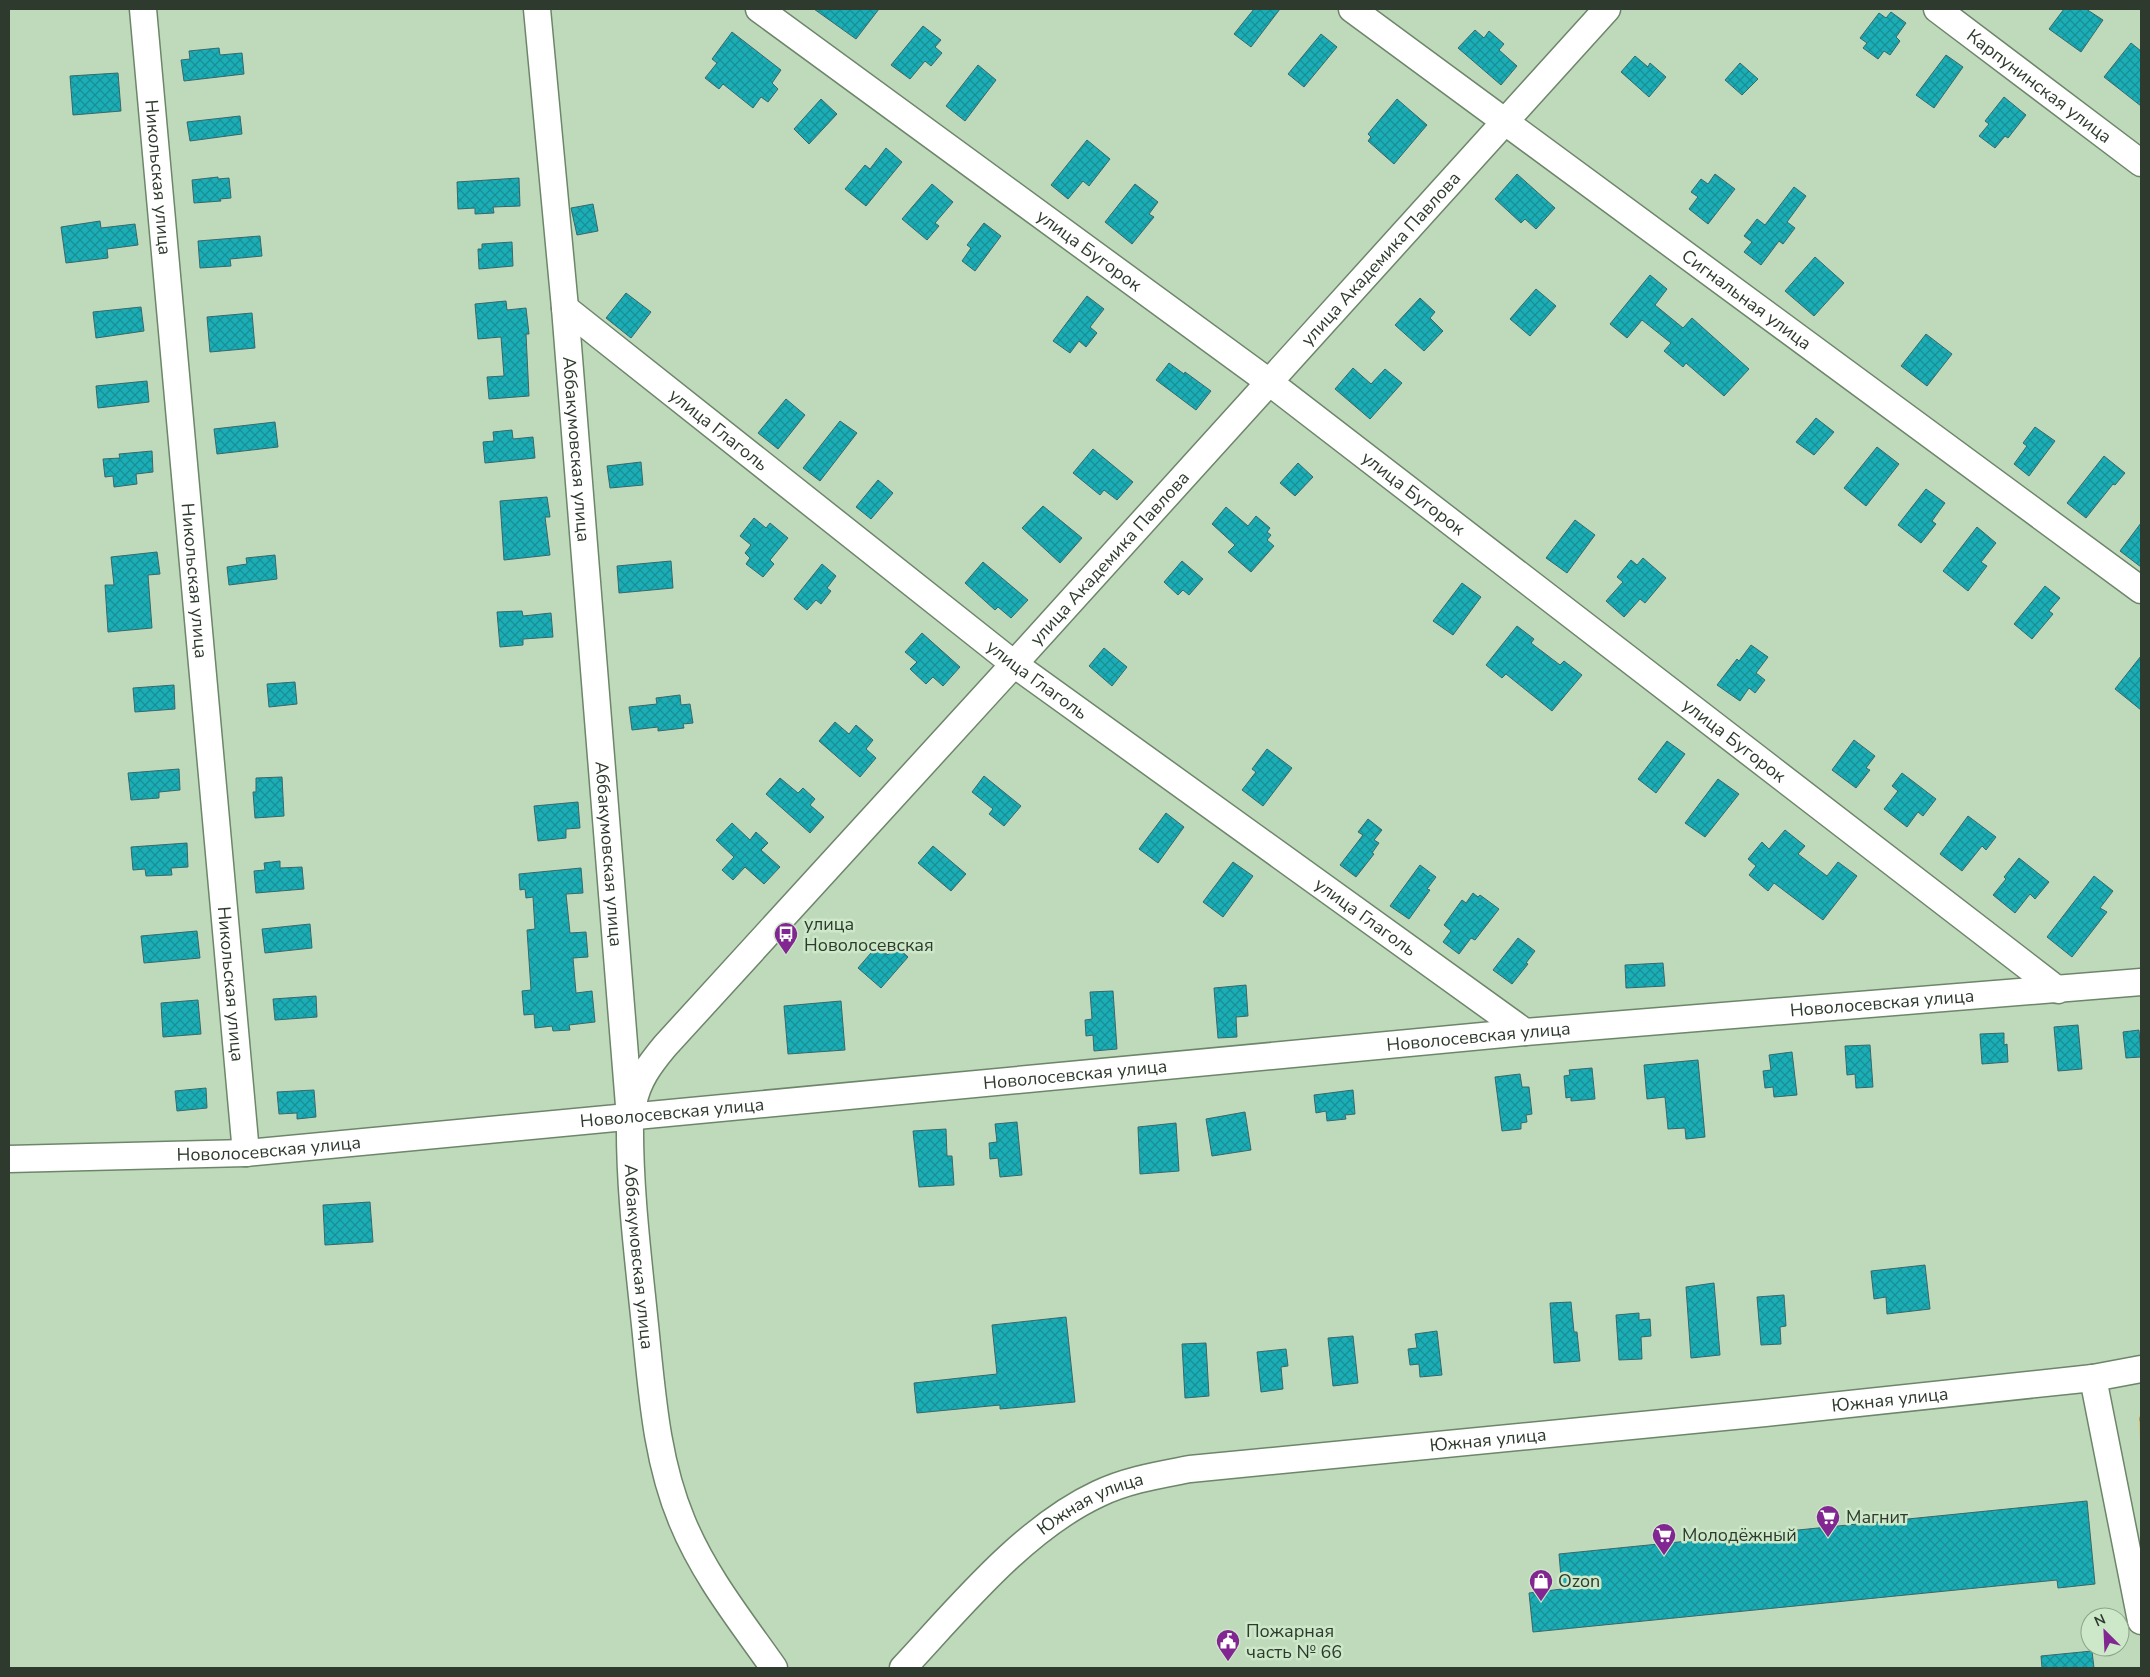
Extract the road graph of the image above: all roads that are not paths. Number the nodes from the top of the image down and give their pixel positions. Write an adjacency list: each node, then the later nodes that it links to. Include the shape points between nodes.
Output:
1 (143, 9): 17 (street, Никольская улица)
2 (537, 9): 9 (street, Аббакумовская улица)
3 (759, 9): 10 (street, улица Бугорок)
4 (1352, 9): 7 (street, Сигнальная улица)
5 (1607, 9): 7 (street, улица Академика Павлова)
6 (1937, 9): 8 (street, Карпунинская улица)
7 (1504, 122): 10 (street, улица Академика Павлова); 11 (street, Сигнальная улица)
8 (2141, 163)
9 (565, 308): 12 (street, улица Глаголь); 16 (street, Аббакумовская улица)
10 (1269, 382): 12 (street, улица Академика Павлова); 14 (street, улица Бугорок)
11 (2141, 590)
12 (1014, 664): 15 (street, улица Глаголь); 16 (street, улица Академика Павлова, via 665,1046 640,1081)
13 (2141, 982): 14 (street, Новолосевская улица)
14 (2058, 990): 15 (street, Новолосевская улица)
15 (1525, 1032): 16 (street, Новолосевская улица)
16 (630, 1118): 17 (street, Новолосевская улица); 22 (street, Аббакумовская улица, via 643,1303 663,1465 672,1497 696,1551)
17 (246, 1153): 18 (street, Новолосевская улица)
18 (9, 1159)
19 (2141, 1369): 20 (street, Южная улица)
20 (2093, 1378): 21 (street); 23 (street, Южная улица, via 1190,1469 1152,1476 1098,1494 1045,1527 993,1574)
21 (2141, 1621)
22 (774, 1668)
23 (903, 1668)

